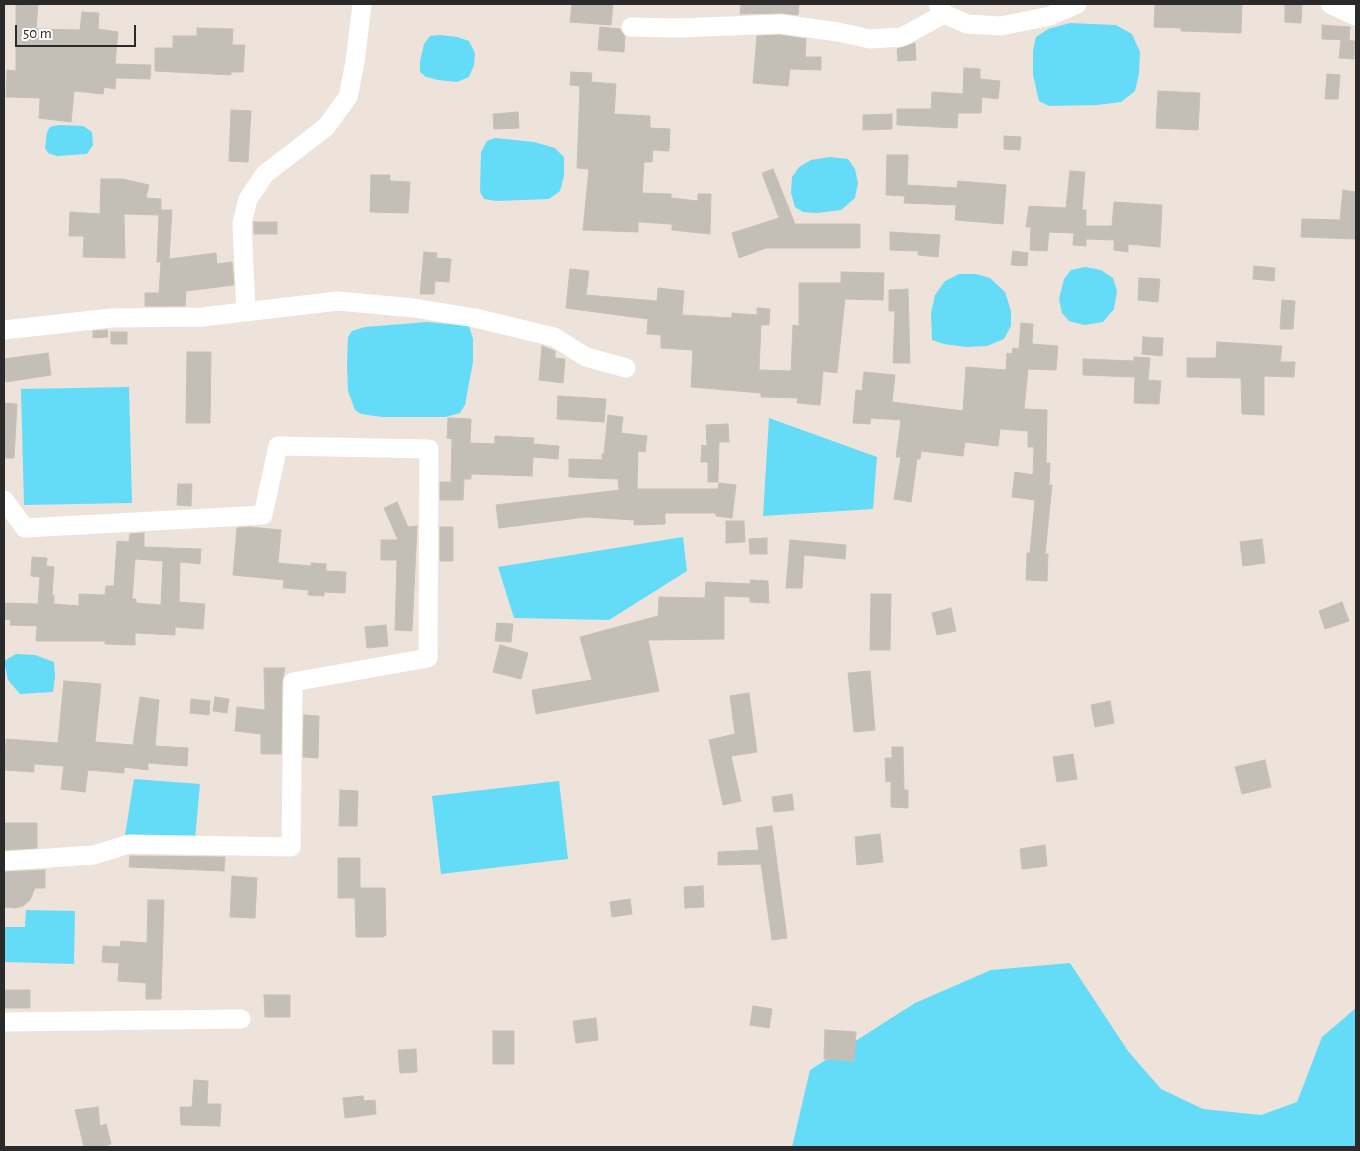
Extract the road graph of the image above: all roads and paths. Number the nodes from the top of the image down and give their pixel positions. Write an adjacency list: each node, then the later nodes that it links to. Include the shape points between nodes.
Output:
1 (362, 4): 7 (street, via 348,97 326,127 265,174 248,199 242,223)
2 (1077, 4): 4 (street, via 1050,16 1001,26 967,24)
3 (1330, 4): 5 (street)
4 (941, 9): 6 (street, via 902,38 870,40 781,24)
5 (1356, 16)
6 (631, 27)
7 (246, 312): 8 (street, via 202,317 111,318); 9 (street, via 338,301 414,308 554,336 586,357)
8 (4, 330)
9 (626, 368)
10 (4, 500): 11 (street, via 25,528 263,515 278,446 429,449 428,658 293,682 291,847 129,844 94,855)
11 (4, 861)
12 (241, 1019): 13 (street)
13 (4, 1022)

